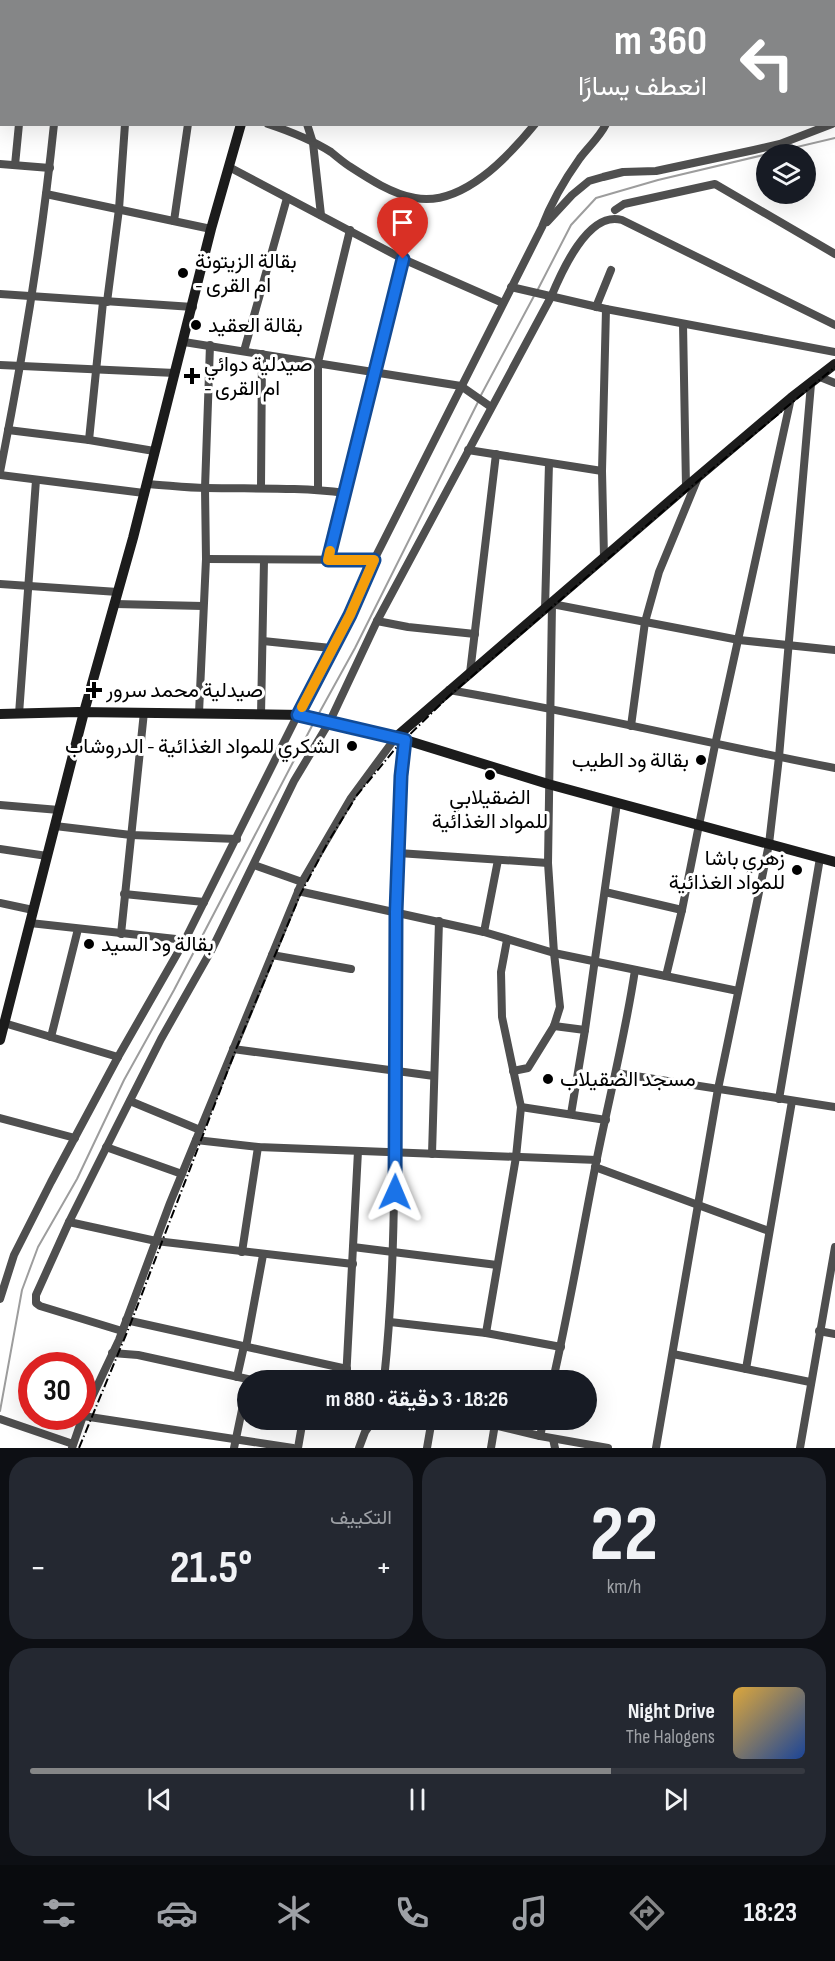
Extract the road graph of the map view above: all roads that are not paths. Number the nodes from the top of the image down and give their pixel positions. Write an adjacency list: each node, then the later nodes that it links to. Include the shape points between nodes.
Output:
1 (19, 126): 13 (street)
2 (54, 126): 15 (street)
3 (124, 126): 18 (street)
4 (188, 126): 21 (street)
5 (240, 126): 14 (street)
6 (273, 126): 11 (street)
7 (308, 126): 11 (street)
8 (533, 126): 11 (street, via 492,169 466,188 431,199 387,188)
9 (605, 126): 22 (street, via 557,193)
10 (829, 126): 22 (street, via 780,144 675,168 623,172 589,181)
11 (313, 143): 20 (street)
12 (0, 164): 13 (street)
13 (15, 165): 15 (street)
14 (229, 167): 17 (street); 23 (street)
15 (50, 168): 16 (street)
16 (46, 194): 18 (street); 31 (street)
17 (287, 198): 20 (street); 41 (street)
18 (119, 209): 21 (street); 32 (street)
19 (615, 210): 25 (street, via 624,204 715,184)
20 (321, 215): 24 (street)
21 (174, 221): 23 (street)
22 (542, 227): 28 (street)
23 (212, 229): 34 (street)
24 (351, 230): 26 (street); 44 (street)
25 (835, 254)
26 (403, 259): 33 (street); 49 (street)
27 (611, 270): 35 (street)
28 (511, 287): 30 (street); 33 (street)
29 (0, 294): 31 (street)
30 (548, 296): 35 (street); 38 (street, via 589,231 617,218); 55 (street)
31 (30, 297): 32 (street); 47 (street)
32 (105, 302): 34 (street); 48 (street)
33 (503, 303): 53 (street)
34 (193, 307): 39 (street)
35 (596, 307): 36 (street)
36 (606, 309): 37 (street); 62 (street)
37 (683, 324): 42 (street); 67 (street)
38 (835, 325)
39 (184, 342): 40 (street); 50 (street)
40 (210, 345): 41 (street); 69 (street)
41 (243, 351): 43 (street)
42 (835, 352)
43 (262, 354): 44 (street); 66 (street)
44 (318, 363): 49 (street); 70 (street)
45 (835, 364): 51 (street)
46 (0, 365): 47 (street)
47 (20, 366): 48 (street); 56 (street)
48 (97, 369): 50 (street); 57 (street)
49 (374, 371): 53 (street); 71 (street)
50 (175, 373): 59 (street)
51 (816, 381): 52 (street); 54 (street); 88 (street)
52 (835, 383)
53 (463, 388): 55 (street); 76 (street)
54 (791, 398): 64 (street); 86 (street)
55 (488, 404): 58 (street)
56 (8, 430): 57 (street); 63 (street)
57 (89, 440): 59 (street)
58 (468, 450): 60 (street); 83 (street)
59 (154, 451): 68 (street)
60 (496, 454): 61 (street); 85 (street)
61 (549, 463): 62 (street); 82 (street)
62 (602, 471): 72 (street)
63 (0, 473): 65 (street)
64 (699, 476): 67 (street); 84 (street, via 659,572)
65 (36, 480): 68 (street); 78 (street)
66 (261, 487): 69 (street); 70 (street)
67 (686, 487): 72 (street)
68 (145, 488): 69 (street); 79 (street)
69 (205, 488): 73 (street)
70 (318, 490): 71 (street)
71 (345, 493): 75 (street)
72 (604, 557): 82 (street)
73 (206, 559): 74 (street); 81 (street)
74 (264, 560): 75 (street); 87 (street)
75 (328, 560): 76 (street)
76 (374, 560): 89 (street)
77 (0, 584): 78 (street)
78 (28, 587): 79 (street); 98 (street)
79 (118, 592): 80 (street)
80 (115, 604): 81 (street); 94 (street)
81 (203, 606): 96 (street)
82 (548, 607): 84 (street); 91 (street); 93 (street)
83 (377, 621): 85 (street); 101 (street)
84 (645, 622): 86 (street); 102 (street)
85 (475, 634): 91 (street)
86 (739, 640): 88 (street); 104 (street)
87 (263, 641): 89 (street); 99 (street)
88 (789, 644): 90 (street); 105 (street)
89 (331, 648): 100 (street)
90 (835, 650)
91 (470, 674): 92 (street)
92 (449, 690): 93 (street); 103 (street)
93 (551, 708): 102 (street); 107 (street)
94 (84, 712): 95 (street); 98 (street); 110 (street)
95 (144, 712): 96 (street); 113 (street)
96 (199, 713): 99 (street)
97 (0, 714): 98 (street)
98 (20, 714)
99 (261, 715): 100 (street)
100 (301, 715): 101 (street); 114 (street)
101 (327, 721): 103 (street); 123 (street)
102 (631, 726): 104 (street)
103 (400, 739): 107 (street); 117 (street); 124 (street, via 351,798)
104 (715, 745): 105 (street); 111 (street)
105 (779, 757): 106 (street); 115 (street)
106 (835, 768)
107 (548, 784): 108 (street); 122 (street)
108 (617, 803): 111 (street); 126 (street)
109 (0, 805): 110 (street)
110 (59, 810): 112 (street)
111 (700, 825): 115 (street); 131 (street)
112 (55, 826): 113 (street); 118 (street)
113 (131, 835): 114 (street); 127 (street)
114 (237, 839): 128 (street)
115 (769, 844): 119 (street); 146 (street)
116 (0, 849): 118 (street)
117 (398, 853): 120 (street); 132 (street)
118 (47, 856): 130 (street)
119 (820, 858): 121 (street); 159 (street)
120 (498, 860): 122 (street); 136 (street)
121 (835, 862)
122 (548, 863): 140 (street)
123 (254, 865): 124 (street); 160 (street)
124 (302, 882): 125 (street)
125 (298, 891): 132 (street); 141 (street)
126 (605, 892): 131 (street); 142 (street)
127 (124, 894): 128 (street); 137 (street)
128 (204, 902): 138 (street)
129 (0, 903): 130 (street)
130 (33, 910): 134 (street)
131 (682, 910): 145 (street)
132 (396, 912): 133 (street); 155 (street)
133 (439, 921): 136 (street); 157 (street)
134 (30, 923): 135 (street); 147 (street)
135 (78, 929): 137 (street); 150 (street)
136 (484, 932): 139 (street)
137 (121, 934): 138 (street)
138 (185, 940): 153 (street)
139 (507, 940): 140 (street); 154 (street, via 500,995)
140 (554, 953): 142 (street); 148 (street, via 560,1007)
141 (272, 955): 143 (street); 152 (street)
142 (593, 962): 144 (street); 149 (street)
143 (351, 969)
144 (634, 970): 145 (street); 156 (street)
145 (666, 976): 146 (street)
146 (738, 991): 158 (street)
147 (4, 1023): 150 (street); 151 (street)
148 (554, 1026): 149 (street); 154 (street, via 528,1068)
149 (585, 1030): 164 (street)
150 (51, 1037): 153 (street)
151 (0, 1040)
152 (233, 1049): 155 (street); 167 (street)
153 (118, 1057): 168 (street)
154 (513, 1071): 162 (street)
155 (395, 1072): 157 (street); 173 (street)
156 (616, 1073): 158 (street); 166 (street)
157 (434, 1076): 174 (street)
158 (718, 1089): 159 (street); 178 (street)
159 (779, 1099): 161 (street)
160 (130, 1101): 167 (street); 170 (street)
161 (792, 1101): 163 (street); 180 (street)
162 (521, 1107): 164 (street); 175 (street)
163 (835, 1107)
164 (571, 1114): 166 (street)
165 (0, 1118): 168 (street)
166 (606, 1120): 176 (street)
167 (200, 1130): 169 (street)
168 (75, 1138): 189 (street, via 14,1255)
169 (196, 1140): 171 (street); 177 (street)
170 (106, 1147): 177 (street); 179 (street)
171 (258, 1147): 172 (street); 185 (street)
172 (358, 1151): 173 (street); 182 (street)
173 (396, 1152): 174 (street); 184 (street)
174 (432, 1154): 175 (street)
175 (516, 1157): 176 (street); 188 (street)
176 (596, 1164): 178 (street); 197 (street)
177 (182, 1174): 181 (street)
178 (697, 1205): 180 (street); 199 (street)
179 (69, 1222): 181 (street); 192 (street, via 36,1295 36,1303)
180 (769, 1231): 201 (street)
181 (156, 1241): 185 (street); 190 (street)
182 (353, 1246): 184 (street); 187 (street)
183 (835, 1247): 193 (street)
184 (394, 1251): 188 (street); 191 (street)
185 (242, 1252): 186 (street)
186 (262, 1255): 187 (street); 196 (street)
187 (353, 1264): 200 (street)
188 (497, 1265): 194 (street)
189 (0, 1299)
190 (126, 1320): 192 (street); 196 (street)
191 (390, 1322): 194 (street); 203 (street)
192 (122, 1331): 198 (street)
193 (819, 1331): 195 (street); 206 (street)
194 (486, 1333): 197 (street)
195 (835, 1334)
196 (245, 1347): 200 (street); 202 (street)
197 (561, 1347): 204 (street)
198 (112, 1353): 205 (street); 207 (street)
199 (673, 1354): 201 (street); 227 (street)
200 (347, 1369)
201 (746, 1369): 206 (street)
202 (239, 1370)
203 (385, 1370)
204 (555, 1370)
205 (237, 1377)
206 (810, 1382): 228 (street)
207 (96, 1388)
208 (96, 1418): 219 (street)
209 (4, 1420): 220 (street)
210 (78, 1430): 220 (street)
211 (300, 1430): 221 (street)
212 (366, 1430): 222 (street)
213 (430, 1430): 223 (street)
214 (494, 1430): 224 (street)
215 (518, 1430): 217 (street)
216 (541, 1430): 217 (street)
217 (540, 1436): 218 (street)
218 (553, 1438): 225 (street); 226 (street)
219 (235, 1444): 221 (street)
220 (73, 1446)
221 (295, 1448)
222 (358, 1448)
223 (427, 1448)
224 (491, 1448)
225 (555, 1448)
226 (608, 1448)
227 (657, 1448)
228 (800, 1448)

